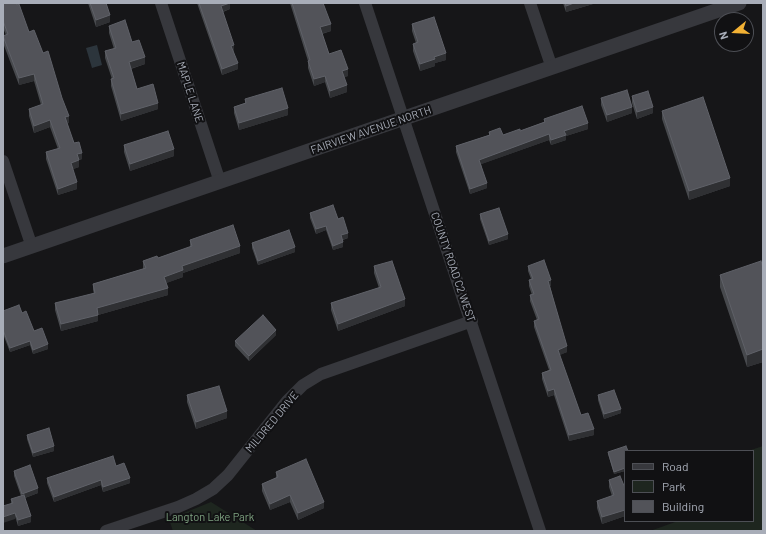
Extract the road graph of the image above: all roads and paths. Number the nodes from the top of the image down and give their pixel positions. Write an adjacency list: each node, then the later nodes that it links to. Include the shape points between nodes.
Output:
1 (161, 3): 8 (street, MAPLE LANE)
2 (365, 3): 6 (street, COUNTY ROAD C2 WEST)
3 (530, 3): 5 (street)
4 (739, 3): 5 (street, FAIRVIEW AVENUE NORTH)
5 (552, 68): 6 (street, FAIRVIEW AVENUE NORTH)
6 (404, 119): 8 (street, FAIRVIEW AVENUE NORTH); 11 (street, COUNTY ROAD C2 WEST)
7 (3, 161): 9 (street)
8 (220, 182): 9 (street, FAIRVIEW AVENUE NORTH)
9 (32, 247): 10 (street, FAIRVIEW AVENUE NORTH)
10 (3, 256)
11 (472, 321): 12 (street, MILDRED DRIVE, via 321,374 303,385 287,401 228,475 213,489 178,507); 13 (street, COUNTY ROAD C2 WEST)
12 (106, 531)
13 (540, 531)

